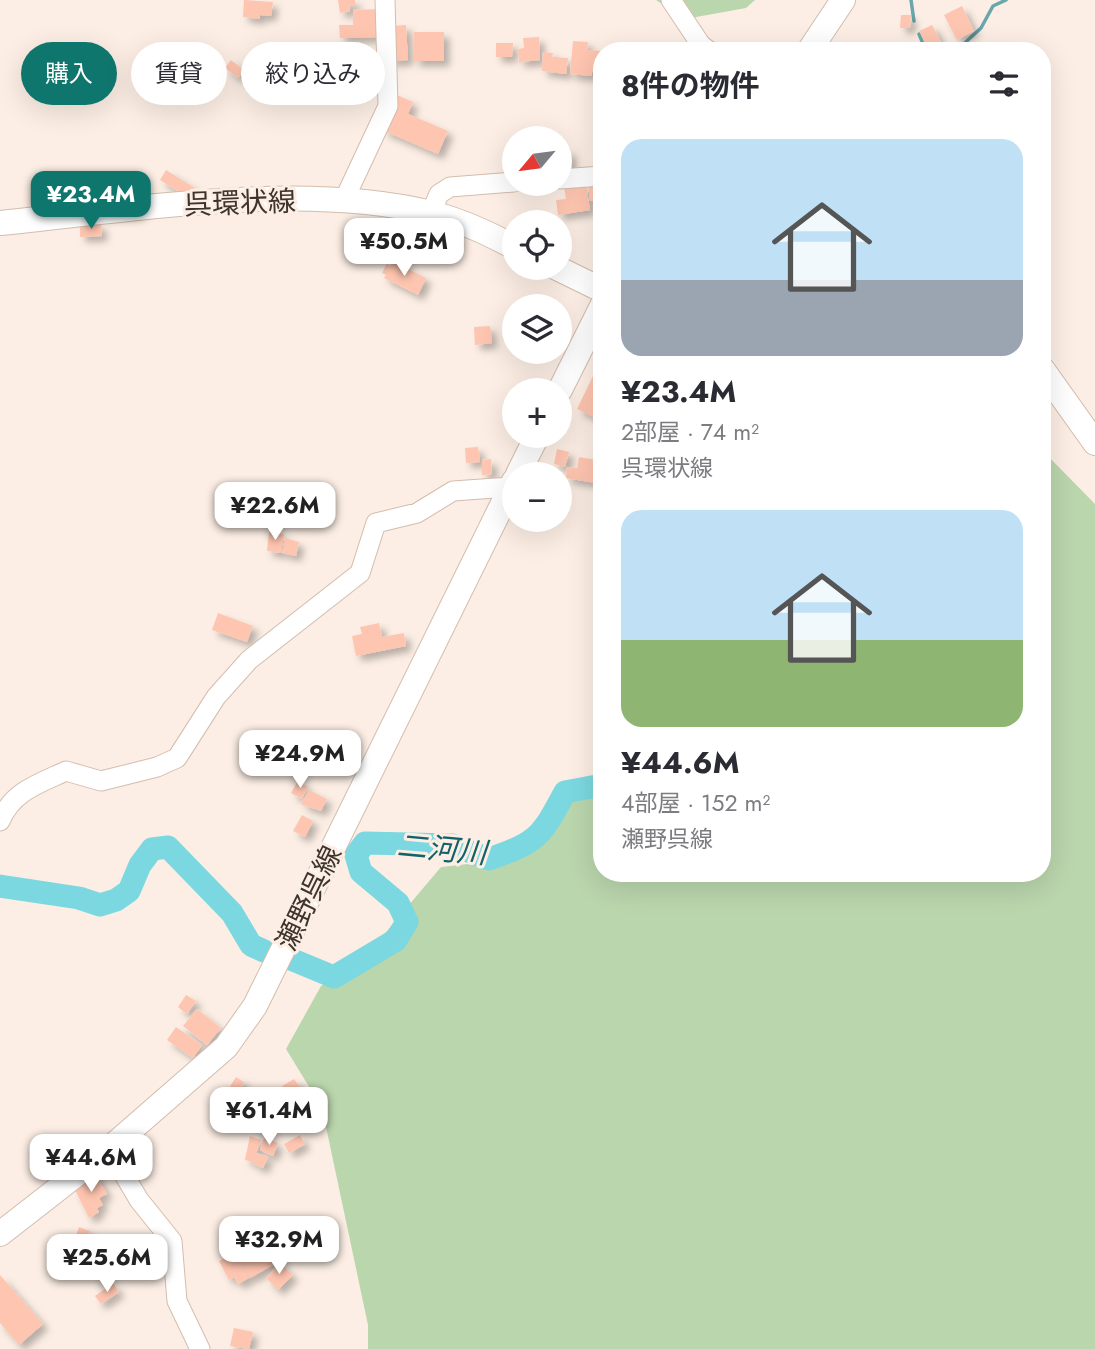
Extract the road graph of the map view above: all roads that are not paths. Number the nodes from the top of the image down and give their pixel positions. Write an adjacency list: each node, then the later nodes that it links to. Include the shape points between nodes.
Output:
1 (385, 0): 9 (street, via 388,106)
2 (671, 0): 4 (street)
3 (843, 0): 5 (main road)
4 (699, 42)
5 (815, 42)
6 (593, 177): 7 (street)
7 (572, 178)
8 (502, 183): 10 (street, via 450,187 439,194)
9 (344, 200): 10 (main road, 呉環状線); 11 (main road, 呉環状線, via 227,200)
10 (431, 212): 12 (main road, 呉環状線)
11 (0, 223)
12 (502, 241)
13 (572, 275): 14 (main road)
14 (593, 286)
15 (593, 324): 16 (main road)
16 (566, 378)
17 (1051, 381): 18 (main road)
18 (1095, 443)
19 (502, 483): 21 (street, via 453,491 417,513 376,523 360,573 249,660 210,704 177,758 101,782 66,771 18,793 6,805)
20 (502, 507): 22 (main road, 瀬野呉線, via 256,1006 226,1047)
21 (0, 821)
22 (109, 1149): 23 (main road, 瀬野呉線); 24 (street, via 139,1200 172,1241 177,1301)
23 (0, 1234)
24 (200, 1349)

